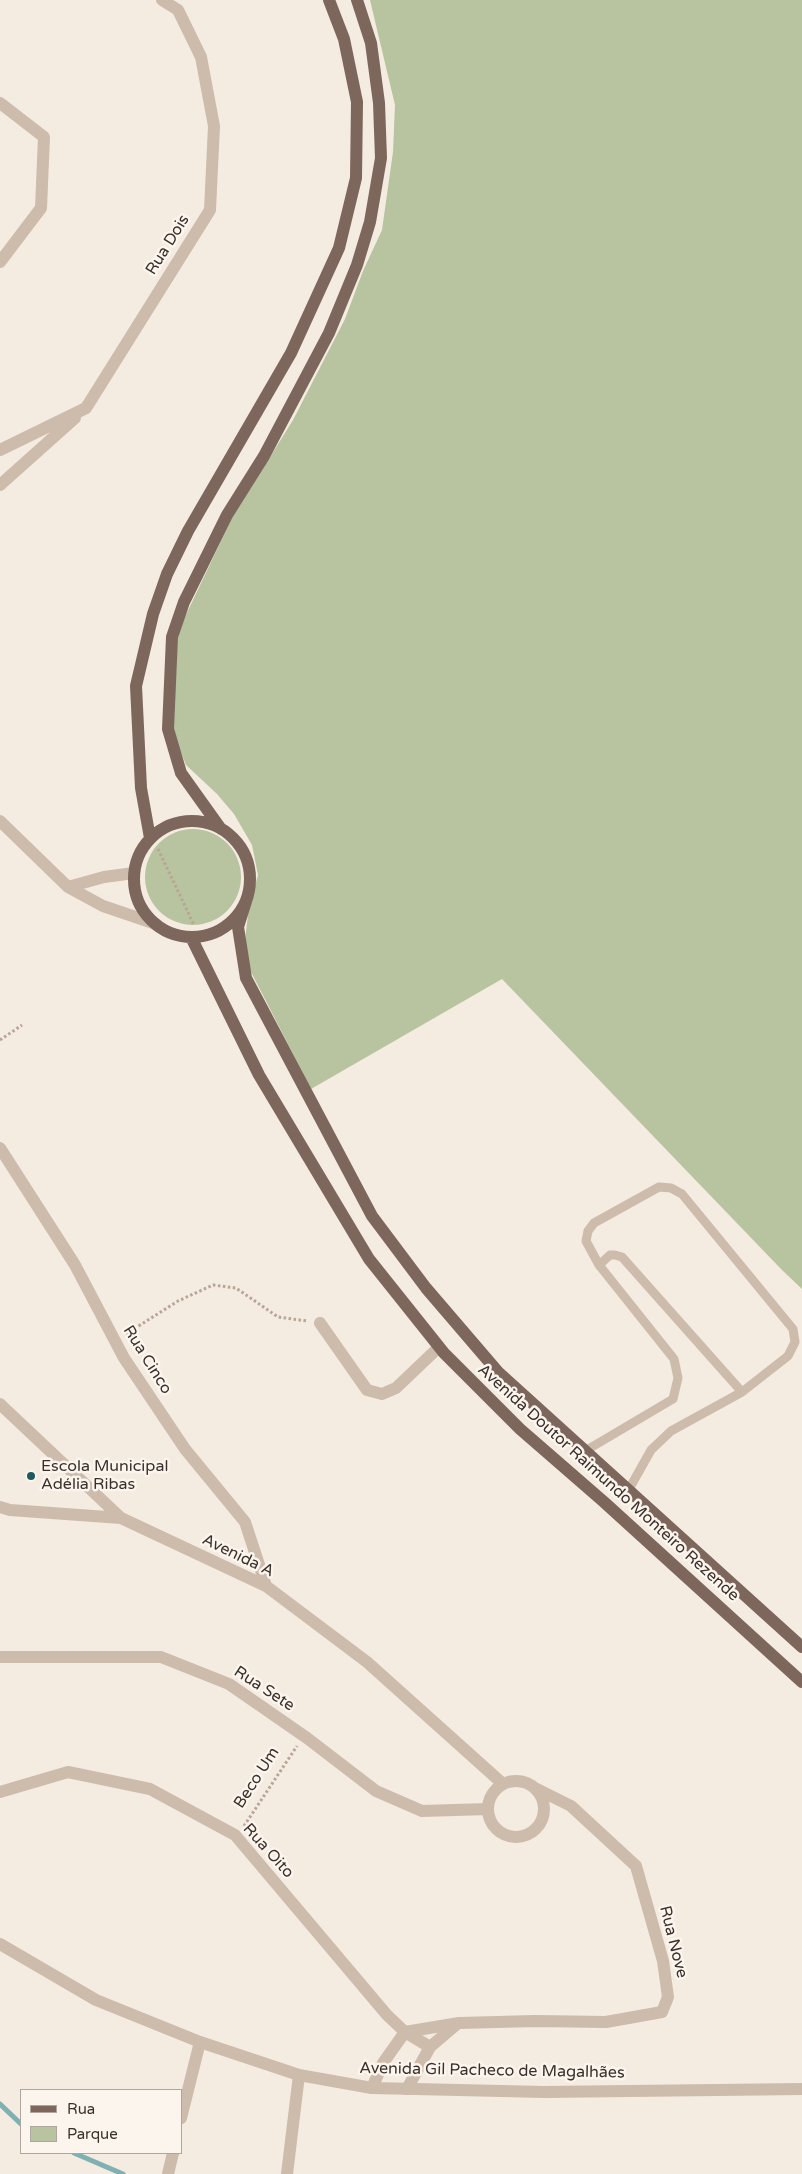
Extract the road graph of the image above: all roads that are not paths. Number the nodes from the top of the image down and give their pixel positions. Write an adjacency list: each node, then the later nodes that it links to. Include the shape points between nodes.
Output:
1 (162, 0): 6 (street, Rua Dois, via 178,10 201,57 214,126 210,210)
2 (329, 0): 11 (main road, via 344,39 357,102 356,178 339,248 291,352 188,531 167,574 153,614 136,686 141,788)
3 (357, 0): 10 (main road, Avenida Doutor Raimundo Monteiro Rezende, via 371,43 379,104 381,158 370,222 357,265 329,333 264,456 227,515 184,602 172,637 168,729 181,772)
4 (0, 103): 5 (street, via 44,137 41,208)
5 (0, 262)
6 (86, 408): 7 (street); 8 (street, Rua Dois)
7 (0, 450)
8 (0, 485)
9 (0, 821): 13 (street)
10 (222, 829): 11 (main road, Avenida Doutor Raimundo Monteiro Rezende, via 203,822 184,821 164,827); 14 (main road, Avenida Doutor Raimundo Monteiro Rezende, via 236,841 246,857 250,876)
11 (152, 837): 12 (main road, via 139,854)
12 (134, 873): 13 (street); 15 (main road, via 135,892 143,910)
13 (68, 887): 15 (street, via 103,906)
14 (248, 895): 16 (main road, Avenida Doutor Raimundo Monteiro Rezende, via 230,922 216,932); 23 (main road, Avenida Doutor Raimundo Monteiro Rezende, via 238,927 246,978 372,1216 426,1288 498,1372)
15 (156, 924): 16 (main road, via 172,934)
16 (196, 937): 20 (main road, Avenida Doutor Raimundo Monteiro Rezende, via 259,1075 369,1259)
17 (0, 1148): 27 (street, Rua Cinco, via 75,1265 124,1358 185,1448 245,1522)
18 (599, 1265): 21 (lane, via 610,1255 622,1257); 21 (lane, via 586,1241 594,1224 659,1188 671,1188 682,1194 793,1329 795,1342 788,1356); 23 (lane, via 674,1358 678,1378 673,1399)
19 (320, 1323): 20 (street, via 367,1390 382,1394 396,1388)
20 (439, 1347): 30 (main road, Avenida Doutor Raimundo Monteiro Rezende, via 520,1429)
21 (742, 1392): 24 (lane, via 671,1431 651,1450)
22 (0, 1404): 26 (street, Avenida A)
23 (584, 1451): 24 (main road, Avenida Doutor Raimundo Monteiro Rezende)
24 (628, 1491): 28 (main road, Avenida Doutor Raimundo Monteiro Rezende)
25 (0, 1507): 26 (street)
26 (121, 1518): 27 (street, Avenida A)
27 (266, 1586): 31 (street, Avenida A, via 367,1662)
28 (802, 1647)
29 (0, 1657): 34 (street, Rua Sete, via 160,1657 229,1684 376,1791 422,1811)
30 (802, 1682)
31 (503, 1784): 32 (street, via 519,1782); 34 (street, via 492,1795)
32 (534, 1788): 34 (street, via 544,1804 544,1814 541,1822 527,1835 518,1837 500,1833 489,1818); 36 (street, Rua Nove, via 570,1806 636,1866 663,1961 668,1997 662,2012 606,2022)
33 (0, 1792): 37 (street, Rua Oito, via 68,1772 150,1789 237,1837 387,2015)
34 (488, 1809)
35 (0, 1944): 38 (street, Avenida Gil Pacheco de Magalhães, via 96,2000)
36 (459, 2023): 37 (street, Rua Nove); 39 (street)
37 (405, 2032): 39 (street, Rua Oito); 41 (street, via 383,2063)
38 (200, 2042): 40 (street, Avenida Gil Pacheco de Magalhães); 44 (street)
39 (430, 2048): 42 (street)
40 (299, 2075): 41 (street, Avenida Gil Pacheco de Magalhães); 47 (street)
41 (372, 2088): 42 (street, Avenida Gil Pacheco de Magalhães)
42 (406, 2088): 43 (street, Avenida Gil Pacheco de Magalhães, via 544,2092)
43 (802, 2089)
44 (182, 2114)
45 (173, 2154): 46 (street)
46 (168, 2174)
47 (287, 2174)

